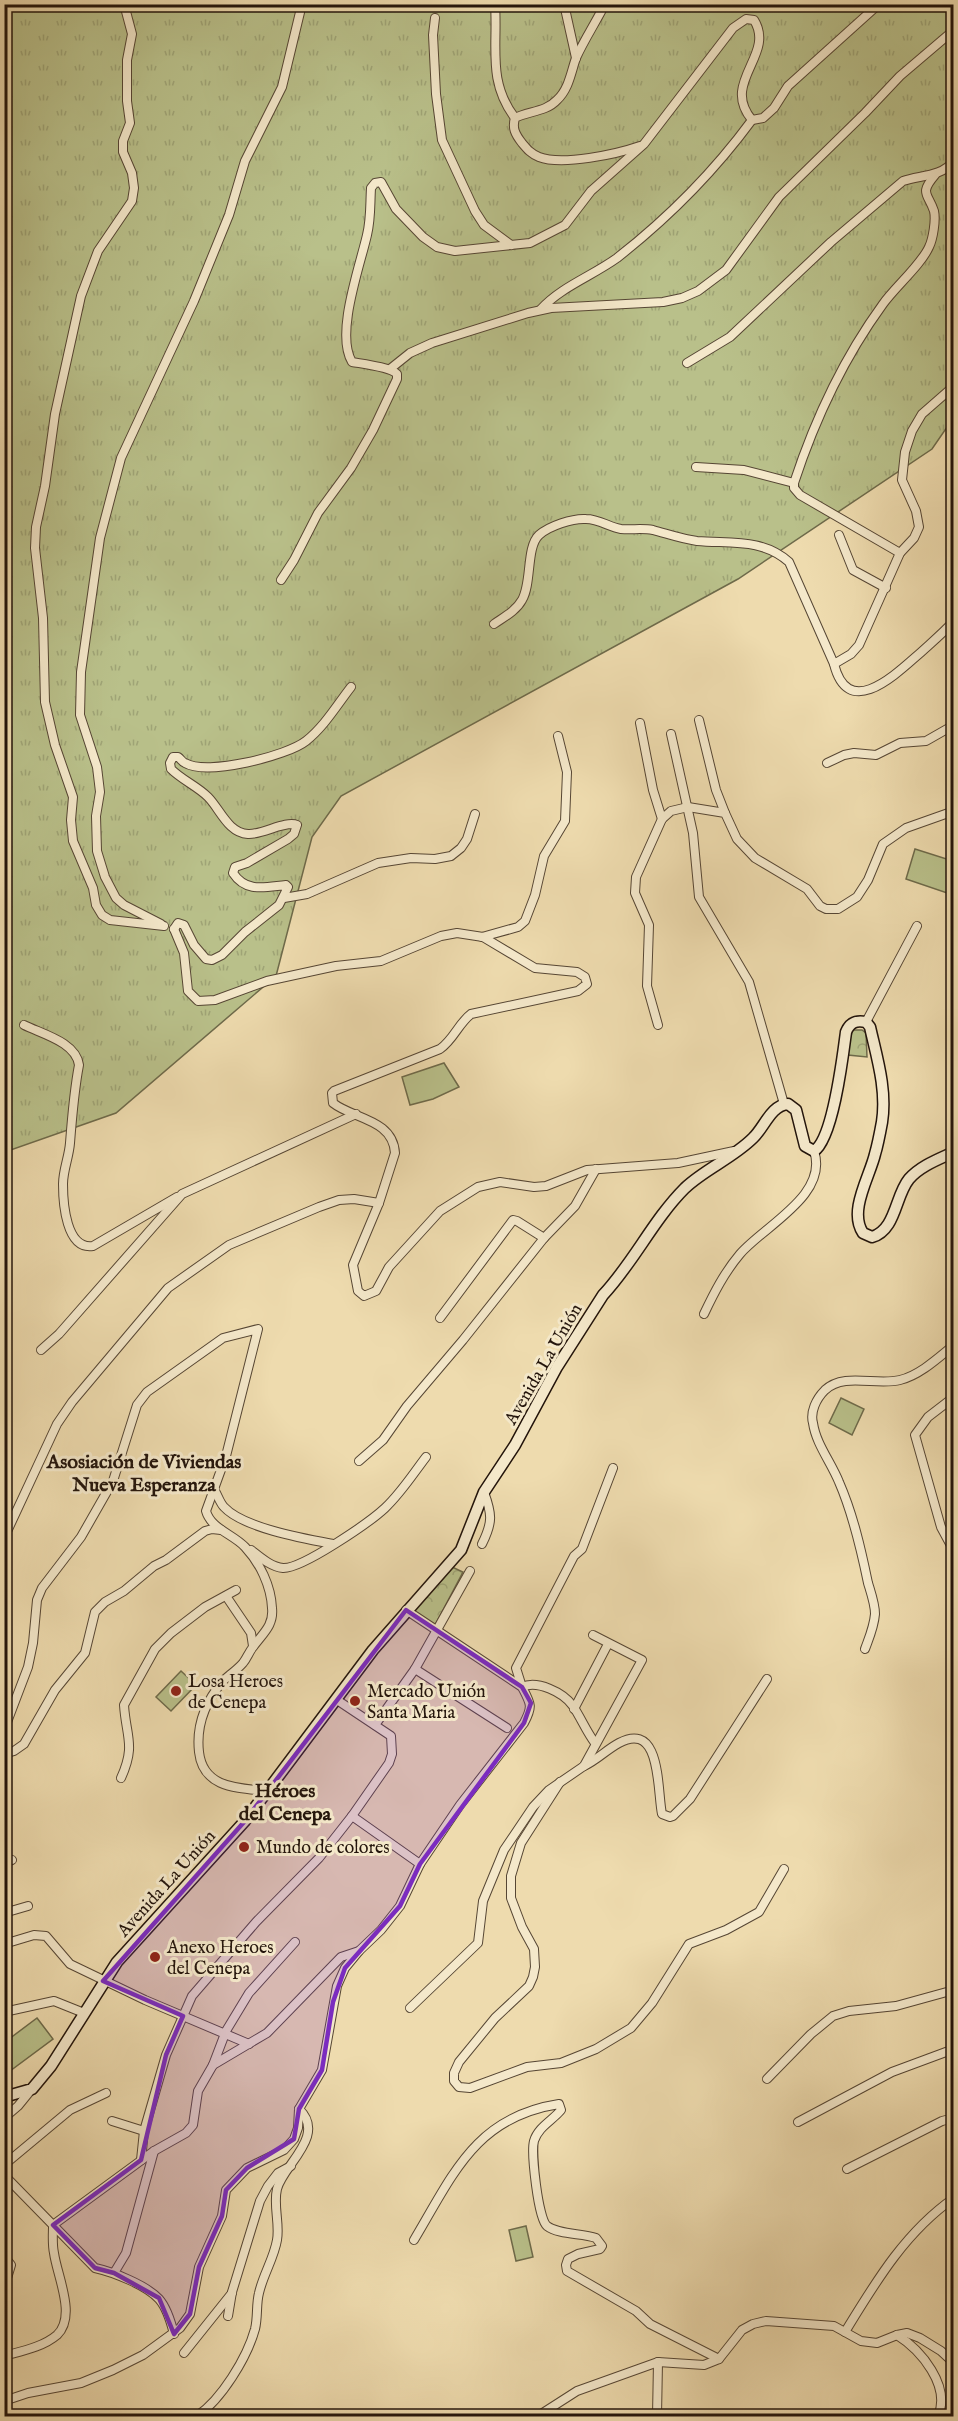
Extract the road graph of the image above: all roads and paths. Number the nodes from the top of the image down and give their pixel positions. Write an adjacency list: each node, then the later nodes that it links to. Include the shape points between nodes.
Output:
1 (124, 4): 42 (street, via 132,34 127,60 130,123 123,152 132,173 132,201 98,250 81,296 55,414 35,548 43,618 45,702 73,797 73,841 102,915 110,920)
2 (302, 4): 42 (street, via 282,87 245,161 229,215 194,302 121,458 100,538 81,672 80,715 97,767 97,851 116,898)
3 (495, 4): 10 (street, via 495,74 504,104)
4 (564, 4): 9 (street)
5 (605, 4): 9 (street)
6 (879, 4): 11 (street, via 788,86 774,108 763,118)
7 (435, 18): 15 (street, via 436,94 442,140 475,211 490,231)
8 (954, 30): 16 (street, via 900,76 779,197 726,270 713,280 682,298 663,302)
9 (576, 58): 10 (street, via 570,79 557,100 544,109)
10 (515, 118): 12 (street, via 512,127 517,137 529,152 542,158 568,159 625,151)
11 (752, 120): 12 (street, via 743,110 740,95 759,41 759,29 754,20 746,19 733,28); 16 (street, via 691,194 618,256)
12 (644, 144): 15 (street, via 591,191 565,225 530,243)
13 (954, 161): 14 (street)
14 (935, 175): 17 (street, via 903,181 730,337); 21 (street, via 925,192 934,211 929,248 843,364)
15 (512, 246): 18 (street, via 455,251 437,247 396,209 381,182 370,188 369,224 346,323 345,344 352,362)
16 (540, 310): 18 (street, via 432,343 410,353)
17 (687, 363)
18 (390, 369): 24 (street, via 397,379 374,430 318,513)
19 (954, 386): 23 (street, via 922,414 905,452 902,480 919,527)
20 (696, 467): 21 (street, via 744,471)
21 (794, 483): 23 (street, via 800,495)
22 (839, 535): 25 (street, via 854,570)
23 (900, 554): 25 (street)
24 (281, 580)
25 (886, 588): 28 (street, via 859,645)
26 (954, 621): 28 (street, via 888,681 869,690 844,687)
27 (494, 624): 28 (street, via 522,600 534,540 541,533 585,519 618,529 652,530 697,541 736,541 781,555 789,562)
28 (834, 664)
29 (351, 687): 41 (street, via 305,741 288,750 237,765 210,768 186,764 178,757 170,763 179,777 208,797 232,827 245,834 290,823 297,825 288,839 247,863 238,864 233,873 248,887 287,885)
30 (699, 720): 38 (street)
31 (640, 723): 40 (street)
32 (954, 725): 35 (street, via 926,741 900,743 876,755 854,753)
33 (671, 734): 36 (street)
34 (558, 736): 45 (street, via 567,772 565,820 544,856 525,921 518,927)
35 (827, 763)
36 (688, 807): 38 (street); 40 (street, via 671,811); 49 (street, via 699,897 749,982)
37 (954, 811): 38 (street, via 906,828 883,844 857,897 838,909 820,906 807,889 755,858 737,839)
38 (725, 813)
39 (475, 814): 41 (street, via 467,839 451,856 378,863 307,894)
40 (662, 819): 48 (street, via 636,878 635,894 649,925 647,986)
41 (284, 898): 44 (street, via 212,960 203,957 184,925 178,923)
42 (164, 926): 44 (street)
43 (917, 926): 46 (street)
44 (174, 929): 45 (street, via 184,953 188,991 194,1000 206,1002 267,981 381,961 441,936 457,933)
45 (482, 937): 50 (street, via 535,968 577,972 587,984 578,991 471,1014 440,1049 334,1090 333,1103)
46 (866, 1022): 52 (main road, via 852,1023 846,1032 828,1126 821,1145); 53 (main road, via 883,1086 882,1119 858,1221 863,1233 872,1237 881,1232 910,1178)
47 (24, 1025): 55 (street, via 67,1046 78,1058 63,1183 66,1218 78,1244 93,1246)
48 (658, 1025)
49 (784, 1104): 51 (main road, Avenida La Unión); 52 (main road, via 795,1110 802,1141)
50 (356, 1114): 55 (street); 56 (street, via 370,1119 395,1144)
51 (737, 1150): 54 (street, via 678,1163); 67 (main road, Avenida La Unión, via 686,1188 642,1241 557,1367 515,1445)
52 (814, 1151): 58 (street, via 816,1170 806,1192 741,1253 719,1282)
53 (954, 1152)
54 (596, 1169): 56 (street, via 546,1186 500,1182 478,1186 440,1210 389,1267 376,1291 364,1296 358,1291 353,1265); 57 (street, via 575,1206)
55 (182, 1194): 61 (street)
56 (379, 1203): 69 (street, via 339,1200 319,1207 229,1245 168,1288 57,1424)
57 (544, 1238): 59 (street, via 513,1220); 64 (street, via 383,1440)
58 (704, 1314)
59 (440, 1318)
60 (954, 1345): 82 (street, via 903,1380 850,1380 833,1385 813,1408 815,1433 839,1481 862,1550 875,1612)
61 (41, 1350)
62 (954, 1397): 73 (street, via 928,1417 915,1435 915,1443 940,1527)
63 (426, 1457): 70 (street, via 384,1509)
64 (359, 1461)
65 (613, 1468): 85 (street, via 582,1549 574,1556 518,1663)
66 (215, 1491): 68 (street, via 206,1511 208,1519); 70 (street, via 224,1508 242,1518 286,1536); 90 (street, via 258,1329 223,1338 147,1392 137,1405 113,1481 81,1537 42,1587 29,1659)
67 (484, 1492): 71 (street, via 492,1513); 77 (main road, Avenida La Unión, via 460,1550)
68 (223, 1530): 72 (street); 92 (street, via 205,1531 95,1612 85,1653 55,1690 24,1744)
69 (4, 1538)
70 (333, 1544): 72 (street, via 309,1560 283,1568)
71 (482, 1544)
72 (245, 1546): 81 (street, via 263,1572 273,1610 267,1632)
73 (954, 1551)
74 (470, 1571): 78 (street)
75 (236, 1590): 76 (street)
76 (226, 1596): 81 (street, via 251,1633); 94 (street, via 205,1607 155,1649 125,1699 130,1749)
77 (406, 1610): 78 (street); 86 (main road, Avenida La Unión)
78 (439, 1630): 83 (street); 85 (street)
79 (592, 1635): 80 (street)
80 (608, 1644): 87 (street); 91 (street, via 642,1660)
81 (253, 1646): 96 (street, via 205,1705 198,1748 205,1773 231,1788)
82 (865, 1649)
83 (415, 1669): 88 (street); 89 (street)
84 (767, 1679): 93 (street, via 690,1799 673,1816 662,1814 659,1781 646,1742 620,1742)
85 (522, 1687): 87 (street, via 542,1686 560,1694); 98 (street, via 531,1703 524,1723)
86 (337, 1700): 88 (street); 96 (main road, Avenida La Unión)
87 (574, 1709): 91 (street)
88 (375, 1725): 97 (street, via 391,1736 392,1754)
89 (507, 1728)
90 (4, 1730)
91 (595, 1743): 93 (street)
92 (4, 1754)
93 (584, 1766): 95 (street)
94 (121, 1778)
95 (560, 1782): 99 (street, via 521,1843 511,1875 511,1898 534,1949 533,1977 459,2062 454,2073 459,2086 470,2088 527,2067 561,2063 596,2049 631,2028 652,2003 689,1944 759,1912); 107 (street, via 533,1807 504,1850 483,1901 478,1943)
96 (266, 1791): 105 (main road, Avenida La Unión, via 244,1822)
97 (352, 1816): 98 (street); 110 (street, via 319,1858 192,1996)
98 (420, 1864): 104 (street, via 400,1906)
99 (784, 1869)
100 (28, 1906): 101 (street)
101 (4, 1913)
102 (295, 1942): 111 (street, via 249,1993)
103 (4, 1944): 105 (street, via 34,1935 46,1936 70,1964)
104 (359, 1951): 112 (street, via 341,1957 267,2033); 119 (street, via 337,1986 322,2070)
105 (103, 1981): 109 (main road, Avenida La Unión); 110 (street)
106 (954, 1990): 115 (street, via 896,2006 833,2016)
107 (410, 2007)
108 (4, 2012): 109 (street, via 54,2001)
109 (84, 2013): 116 (main road, Avenida La Unión)
110 (183, 2016): 111 (street); 124 (street, via 166,2055)
111 (224, 2034): 112 (street); 114 (street)
112 (249, 2044): 114 (street)
113 (954, 2049): 123 (street, via 892,2072)
114 (213, 2065): 125 (street, via 198,2091 193,2125)
115 (767, 2079)
116 (32, 2089): 118 (main road); 120 (street)
117 (106, 2093): 127 (street, via 70,2110)
118 (4, 2097)
119 (299, 2109): 128 (street, via 307,2117 309,2127); 142 (street, via 294,2139 284,2150 247,2168 226,2190 222,2217 199,2267 190,2314)
120 (4, 2118)
121 (954, 2118): 129 (street)
122 (112, 2121): 124 (street)
123 (798, 2122)
124 (144, 2131): 126 (street)
125 (154, 2151): 126 (street); 135 (street, via 126,2253)
126 (141, 2160): 132 (street)
127 (4, 2165)
128 (292, 2165): 137 (street, via 278,2173 260,2201); 150 (street, via 277,2189 277,2240 258,2294 255,2328 231,2378)
129 (847, 2169)
130 (4, 2175): 132 (street)
131 (954, 2198): 141 (street, via 931,2214 893,2257)
132 (53, 2225): 135 (street, via 95,2268); 145 (street, via 54,2254 66,2316 63,2326 44,2344)
133 (414, 2240): 146 (street, via 457,2167 481,2139 532,2110 559,2104 561,2110 539,2132 533,2148 540,2215 554,2229 596,2238 602,2246 568,2259 567,2271 636,2311 650,2324)
134 (4, 2256): 136 (street, via 11,2265)
135 (114, 2272): 142 (street, via 159,2298)
136 (4, 2288)
137 (232, 2292): 140 (street); 144 (street)
138 (4, 2297): 139 (street)
139 (4, 2305)
140 (228, 2316)
141 (845, 2332): 143 (street, via 861,2341 877,2343); 146 (street, via 834,2326 753,2324 742,2330)
142 (174, 2334): 149 (street, via 113,2370 81,2383)
143 (897, 2335): 148 (street, via 908,2333 920,2338); 153 (street, via 910,2343 937,2379 942,2404)
144 (184, 2353)
145 (4, 2356)
146 (719, 2360): 147 (street, via 704,2365)
147 (658, 2362): 151 (street, via 577,2391); 152 (street)
148 (954, 2363)
149 (4, 2401)
150 (202, 2415)
151 (538, 2416)
152 (657, 2416)
153 (938, 2416)

